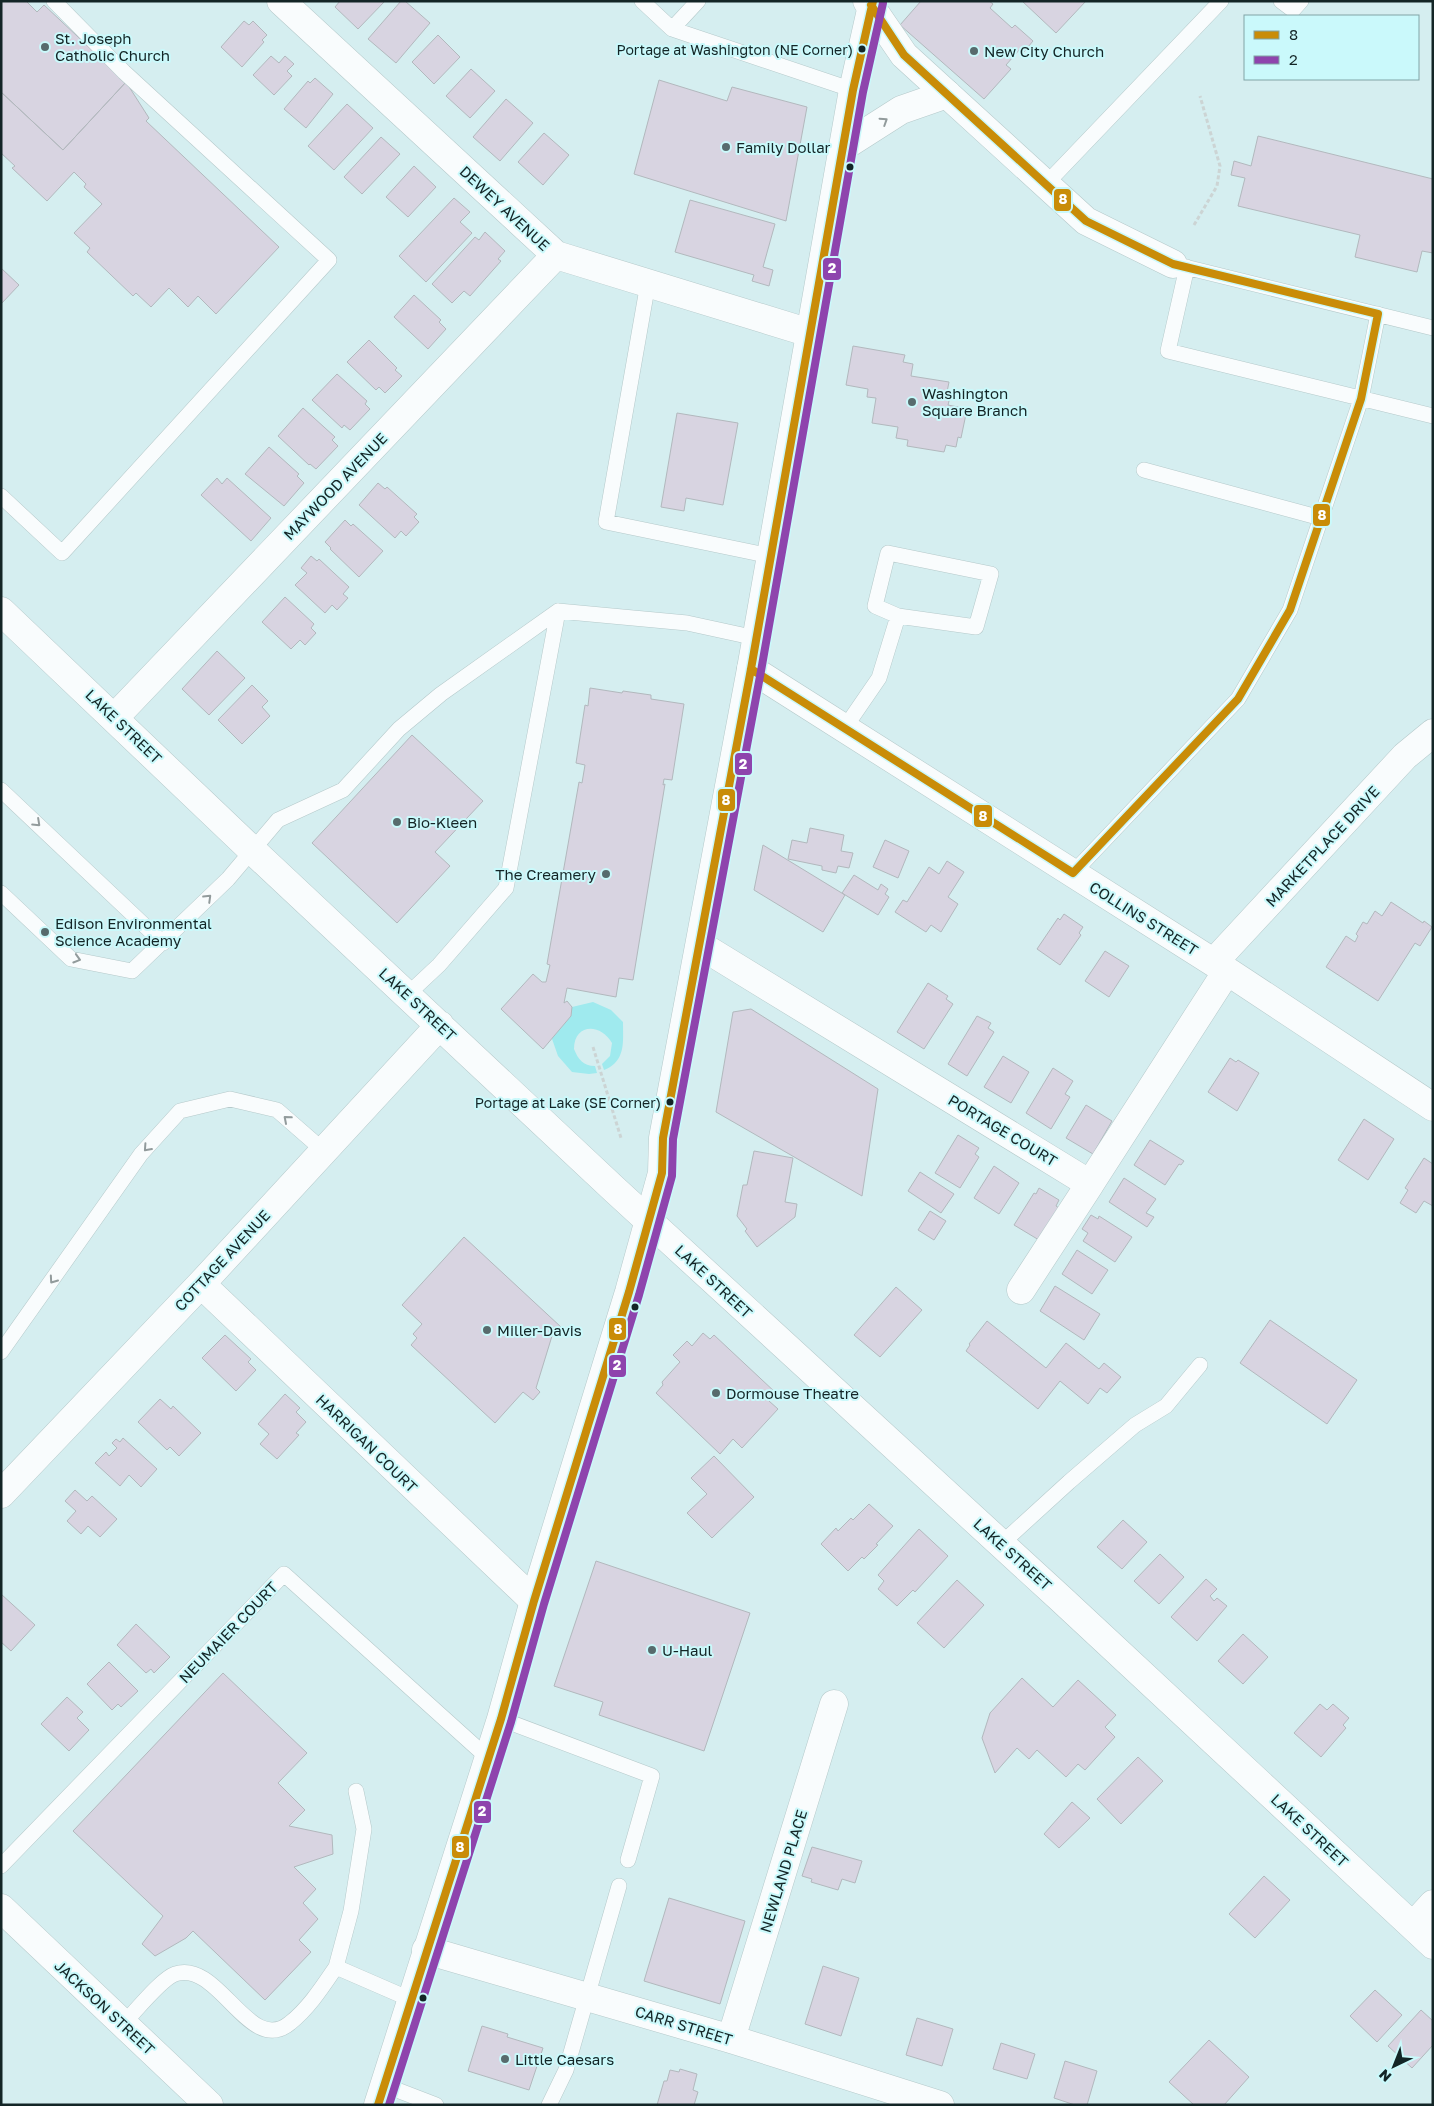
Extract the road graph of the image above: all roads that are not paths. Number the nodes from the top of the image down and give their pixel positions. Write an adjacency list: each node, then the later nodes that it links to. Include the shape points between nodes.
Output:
1 (54, 1): 23 (lane, via 124,72 329,260 62,553)
2 (281, 1): 14 (street, DEWEY AVENUE)
3 (642, 1): 9 (lane)
4 (698, 1): 9 (lane)
5 (1221, 1): 13 (lane)
6 (1281, 1): 7 (lane, via 1293,10)
7 (1301, 1)
8 (870, 2): 10 (street); 11 (street, via 904,55)
9 (672, 29): 10 (lane)
10 (853, 90): 12 (street)
11 (947, 94): 12 (street, one-way to 11, via 900,110); 13 (street)
12 (843, 148): 19 (street)
13 (1046, 184): 15 (street, via 1086,221)
14 (556, 255): 16 (street, DEWEY AVENUE); 31 (street, MAYWOOD AVENUE)
15 (1180, 266): 17 (lane); 20 (lane, via 1168,351)
16 (648, 284): 19 (street, DEWEY AVENUE); 25 (lane, via 606,522)
17 (1378, 314): 18 (lane); 20 (lane)
18 (1433, 328)
19 (810, 333): 25 (street)
20 (1361, 400): 21 (lane); 24 (lane)
21 (1433, 416)
22 (1144, 470): 24 (lane)
23 (1, 496)
24 (1321, 518): 36 (lane, via 1290,610 1238,698)
25 (771, 556): 29 (street)
26 (1, 611): 31 (street, LAKE STREET)
27 (558, 611): 29 (lane, via 687,623); 35 (lane, via 441,694 399,729 343,790 278,820); 41 (lane, via 506,888 439,965)
28 (898, 616): 28 (lane, via 976,628 991,574 888,553 875,606); 32 (lane, via 879,678)
29 (756, 638): 30 (street)
30 (751, 669): 32 (street, COLLINS STREET); 39 (street)
31 (115, 718): 35 (street, LAKE STREET)
32 (844, 728): 36 (street, COLLINS STREET)
33 (1433, 733): 40 (street, MARKETPLACE DRIVE, via 1405,756)
34 (1, 790): 38 (lane, one-way to 38)
35 (254, 851): 38 (lane, one-way to 35); 41 (street, LAKE STREET)
36 (1073, 873): 40 (street, COLLINS STREET)
37 (1, 893): 38 (lane, one-way to 38, via 71,959 132,972)
38 (163, 943)
39 (700, 945): 45 (street, PORTAGE COURT); 46 (street, via 663,1138 662,1173)
40 (1220, 966): 43 (street, COLLINS STREET); 45 (street)
41 (408, 994): 42 (street, LAKE STREET)
42 (440, 1025): 44 (street, COTTAGE AVENUE); 46 (street, LAKE STREET)
43 (1433, 1107)
44 (324, 1151): 47 (street, COTTAGE AVENUE); 49 (lane, one-way to 49, via 276,1110 230,1098 180,1111 141,1154)
45 (1090, 1184): 48 (street)
46 (649, 1221): 52 (street, LAKE STREET); 53 (street)
47 (201, 1284): 51 (street, COTTAGE AVENUE); 53 (street, HARRIGAN COURT)
48 (1021, 1290)
49 (1, 1352)
50 (1200, 1365): 52 (lane, via 1166,1406 1135,1425)
51 (1, 1494)
52 (1001, 1544): 63 (street, LAKE STREET)
53 (534, 1601): 55 (street)
54 (834, 1704): 70 (street, NEWLAND PLACE)
55 (501, 1719): 56 (street); 58 (lane, via 652,1776)
56 (488, 1758): 59 (lane, NEUMAIER COURT, via 284,1574); 65 (street)
57 (356, 1791): 66 (lane, via 364,1829 351,1911)
58 (628, 1860)
59 (1, 1866)
60 (619, 1886): 67 (lane)
61 (1433, 1904): 63 (street)
62 (1, 1908): 69 (street, JACKSON STREET)
63 (1413, 1926): 64 (street, LAKE STREET)
64 (1433, 1945)
65 (426, 1950): 67 (street, CARR STREET); 68 (street)
66 (336, 1967): 68 (lane); 69 (lane, via 290,2024 274,2030 258,2028 192,1972 175,1974 163,1982)
67 (588, 1997): 70 (street, CARR STREET); 74 (lane, via 566,2070)
68 (412, 2000): 71 (street)
69 (123, 2024): 72 (street, JACKSON STREET)
70 (731, 2039): 75 (street, CARR STREET)
71 (381, 2095): 73 (lane)
72 (209, 2105)
73 (436, 2105)
74 (549, 2105)
75 (940, 2105)

